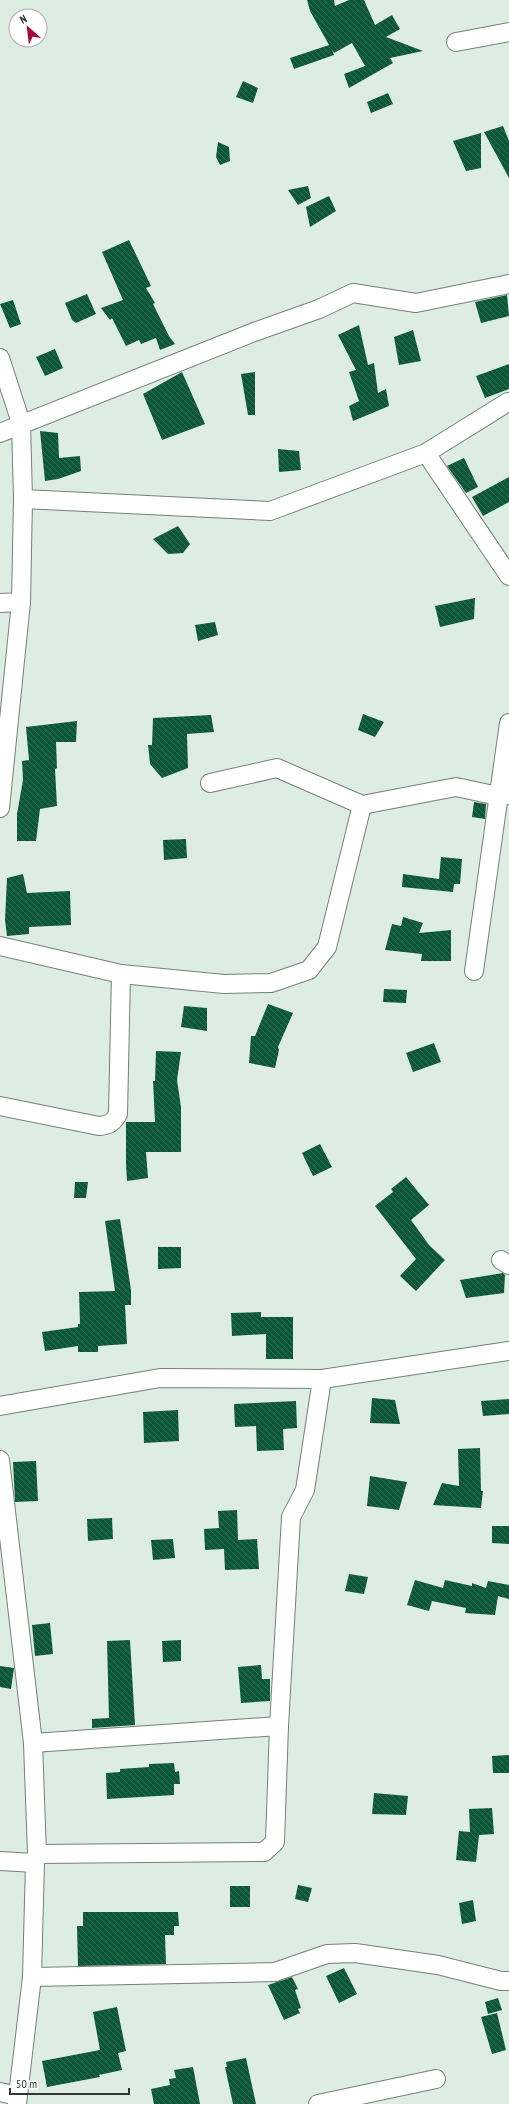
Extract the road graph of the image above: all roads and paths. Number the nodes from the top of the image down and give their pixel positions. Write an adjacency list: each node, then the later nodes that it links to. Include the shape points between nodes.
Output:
1 (509, 32): 2 (street)
2 (456, 42)
3 (509, 284): 6 (street, via 416,303 353,293 320,309)
4 (0, 358): 6 (street)
5 (508, 402): 8 (street)
6 (21, 423): 7 (street); 9 (street)
7 (0, 432)
8 (426, 454): 9 (street, via 270,511); 10 (street)
9 (23, 499): 11 (street)
10 (509, 576)
11 (21, 602): 12 (street); 13 (street)
12 (0, 603)
13 (6, 694): 18 (street)
14 (509, 723): 16 (street)
15 (210, 783): 17 (street, via 277,768)
16 (504, 795): 17 (street, via 456,787); 20 (street)
17 (362, 805): 21 (street, via 327,947 309,970 271,983 224,984)
18 (0, 808)
19 (0, 946): 21 (street)
20 (474, 971)
21 (121, 974): 22 (street, via 118,1114 115,1120 99,1126)
22 (0, 1106)
23 (509, 1351): 24 (street)
24 (322, 1379): 25 (street, via 160,1378); 27 (street, via 305,1490 292,1517)
25 (0, 1406)
26 (0, 1460): 28 (street)
27 (279, 1726): 28 (street); 29 (street, via 275,1842 264,1852)
28 (33, 1742): 29 (street)
29 (36, 1858): 30 (street); 31 (street)
30 (0, 1861)
31 (32, 1977): 32 (street, via 274,1972 327,1954 355,1953 438,1965); 35 (street)
32 (509, 1981)
33 (436, 2079): 36 (street)
34 (0, 2092): 35 (street)
35 (18, 2100)
36 (318, 2104)

